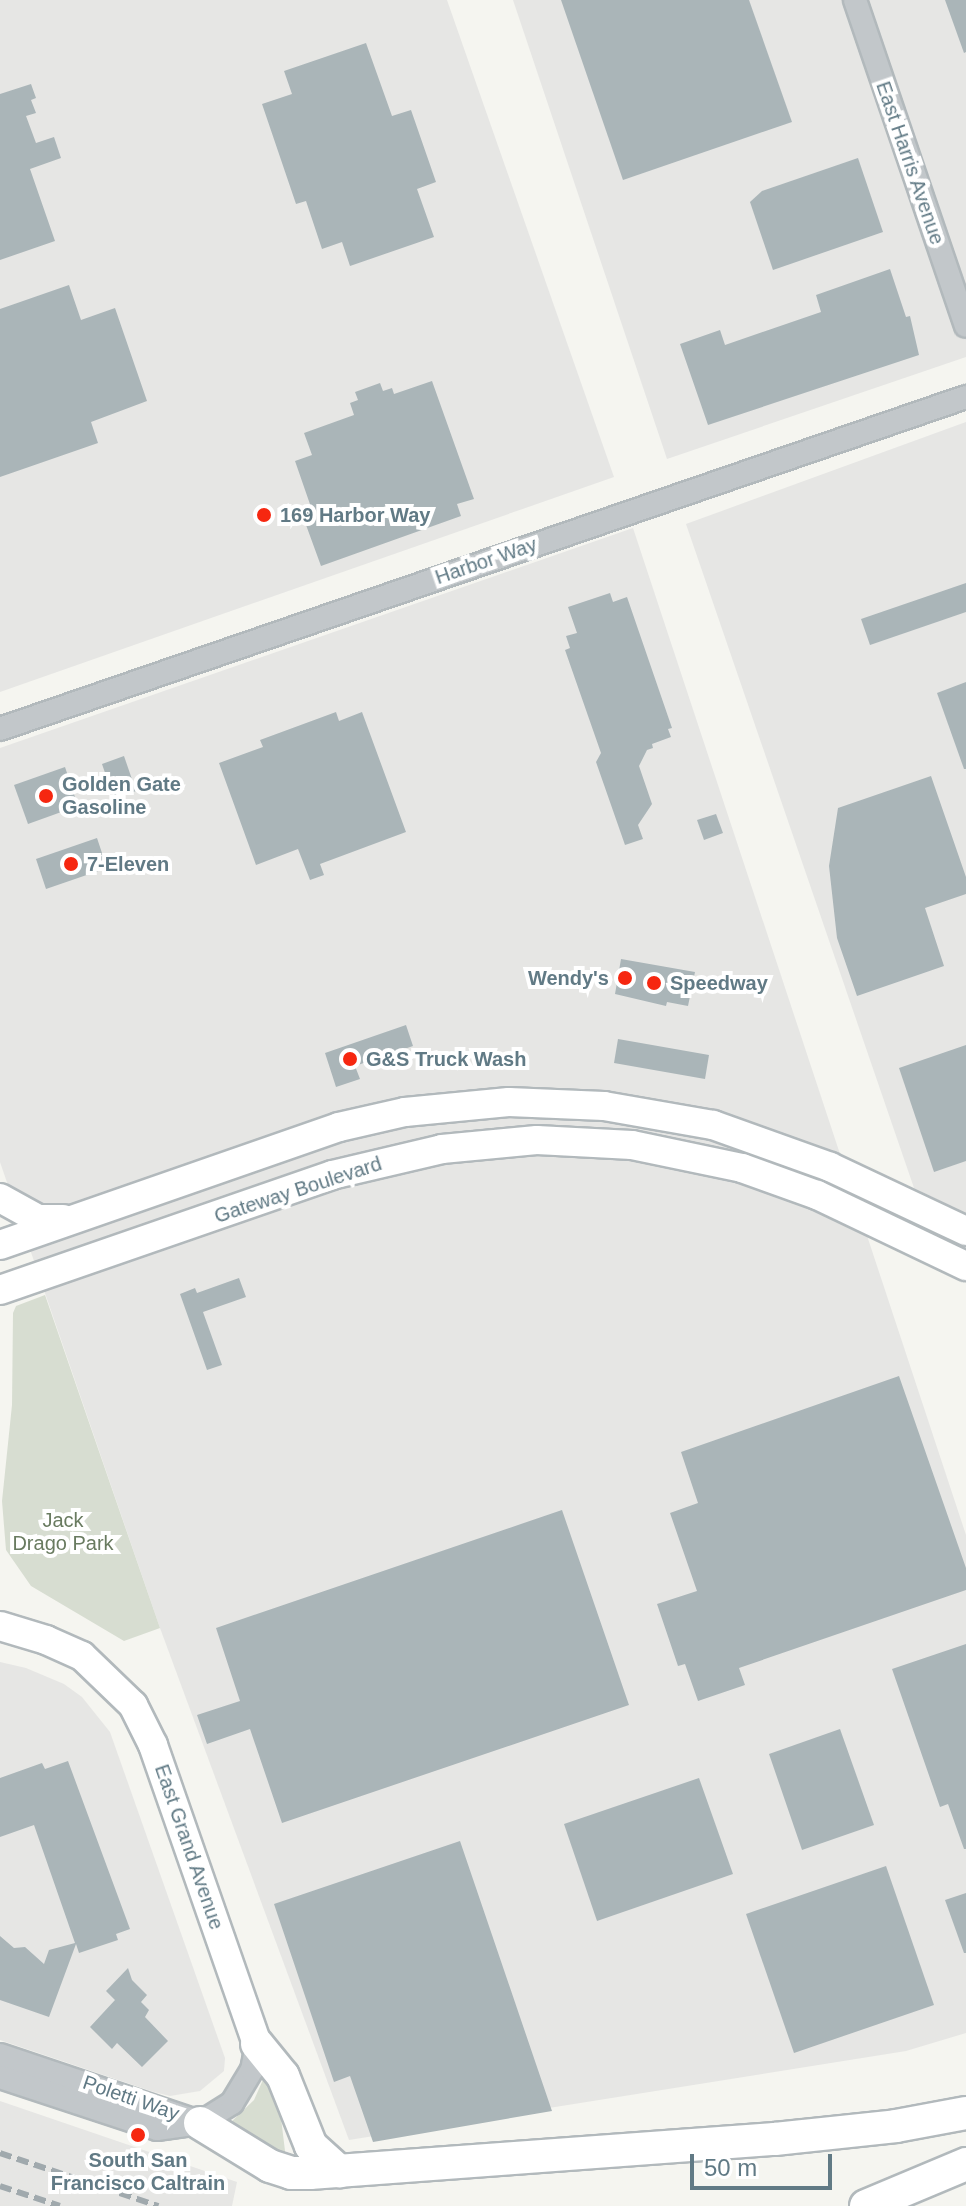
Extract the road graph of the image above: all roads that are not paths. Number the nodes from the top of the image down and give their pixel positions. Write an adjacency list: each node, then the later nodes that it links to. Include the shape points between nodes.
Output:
1 (855, 0): 2 (street, East Harris Avenue)
2 (966, 326)
3 (966, 397): 4 (street, Harbor Way)
4 (2, 727)
5 (0, 1198): 6 (main road, via 38,1219)
6 (87, 1214): 7 (main road, via 339,1127 416,1111 509,1102 604,1106 713,1125 830,1167); 8 (main road)
7 (966, 1231)
8 (0, 1245)
9 (966, 1266): 10 (main road, Gateway Boulevard, via 817,1195 742,1168 632,1145 537,1140 442,1149 332,1175)
10 (0, 1290)
11 (0, 1626): 12 (main road, East Grand Avenue, via 82,1656 133,1705 153,1745)
12 (257, 2044): 16 (street, via 244,2089); 18 (highway, via 283,2076 311,2146)
13 (0, 2055): 16 (street, Poletti Way)
14 (0, 2077): 16 (street, Poletti Way, via 157,2129)
15 (966, 2113): 18 (highway, via 775,2139)
16 (200, 2123): 18 (highway, via 270,2166 291,2173)
17 (966, 2164): 19 (highway)
18 (339, 2171)
19 (866, 2206)

